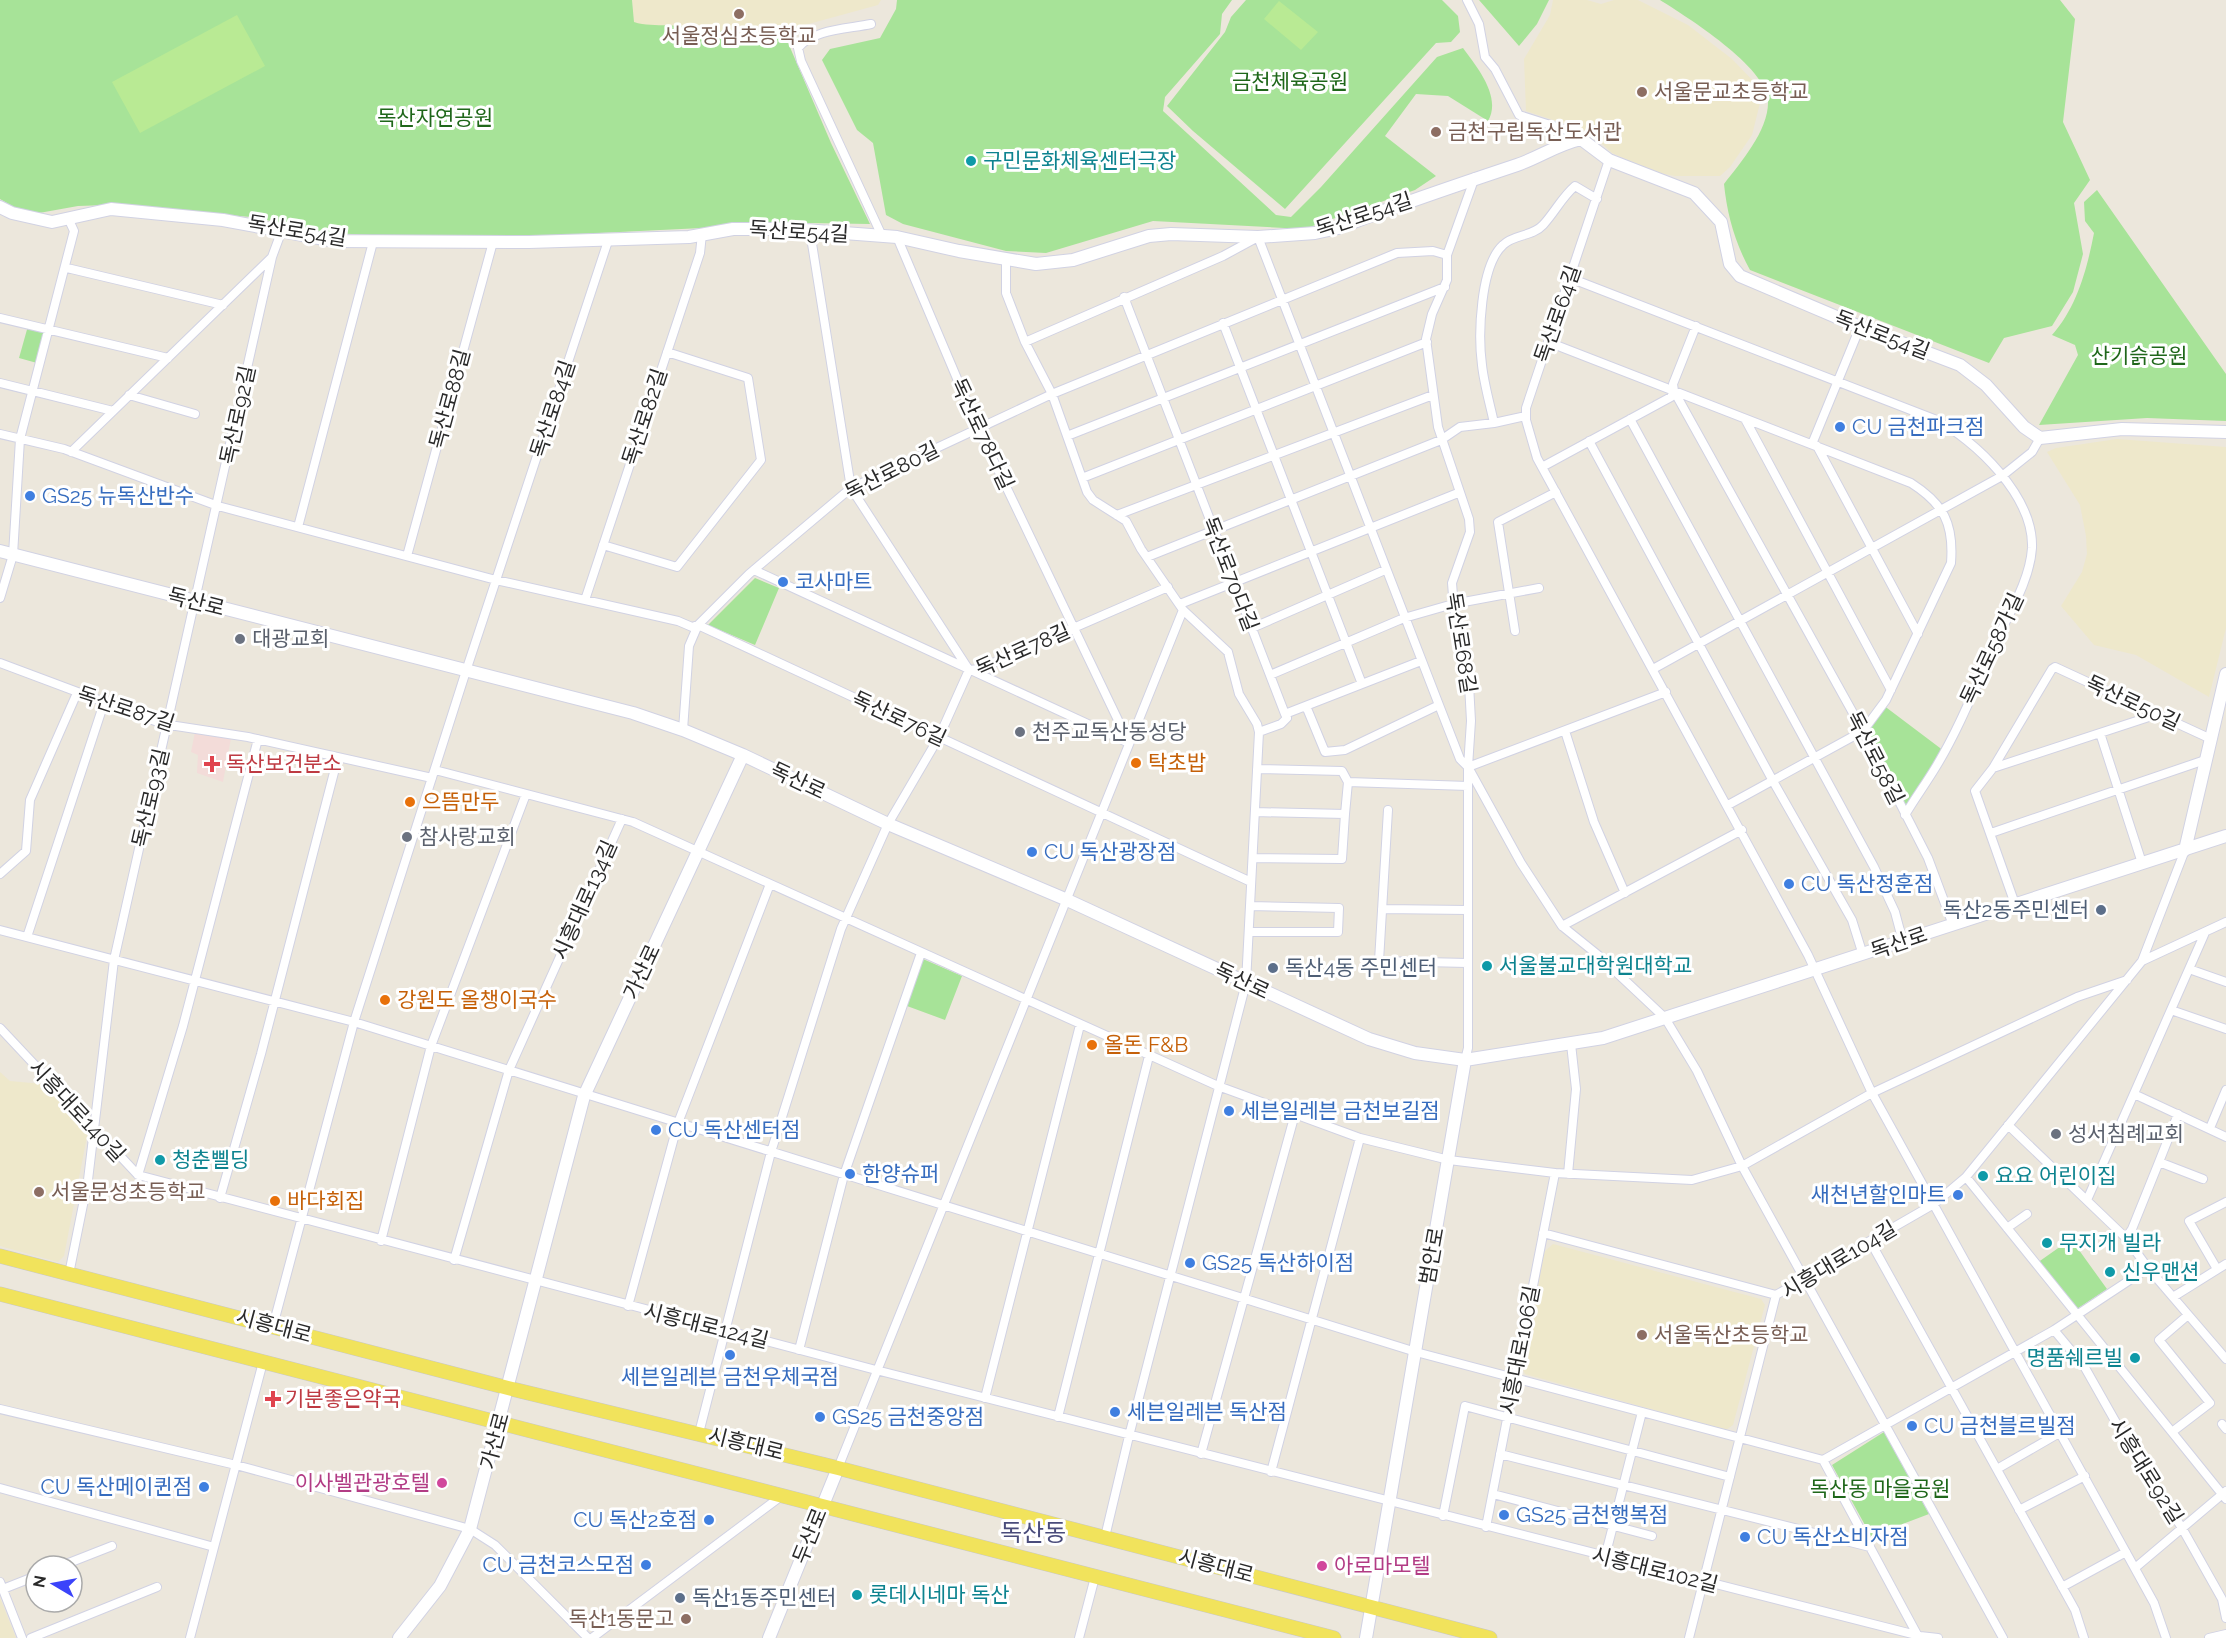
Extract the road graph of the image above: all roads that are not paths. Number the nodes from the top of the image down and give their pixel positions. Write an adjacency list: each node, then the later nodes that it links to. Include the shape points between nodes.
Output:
1 (1467, 0): 3 (street, 독산로54길, via 1479,24 1485,57 1520,115 1569,131)
2 (871, 24): 12 (street, via 816,35 798,48)
3 (1581, 140): 4 (main road, 독산로54길); 5 (main road, 독산로54길, via 1559,144 1520,164)
4 (1609, 160): 6 (street, 독산로64길); 30 (main road, 독산로54길, via 1694,193 1721,222 1730,264 1740,276)
5 (1475, 177): 14 (main road, 독산로54길, via 1338,228); 18 (street, 독산로68길)
6 (1597, 199): 22 (street, 독산로64길); 55 (street, via 1575,186 1542,226 1515,237 1497,253 1487,276 1481,335 1482,364)
7 (0, 207): 8 (main road, 독산로54길, via 36,220)
8 (68, 218): 9 (main road, 독산로54길, via 111,209); 21 (street, via 74,231)
9 (282, 230): 16 (main road, 독산로54길, via 323,240); 19 (street, 독산로92길)
10 (810, 231): 11 (main road, 독산로54길, via 733,229); 12 (main road, 독산로54길); 74 (street)
11 (702, 234): 15 (main road, 독산로54길); 36 (street, 독산로82길, via 700,253)
12 (882, 236): 13 (main road, 독산로54길)
13 (897, 237): 20 (main road, 독산로54길); 56 (street, 독산로78다길)
14 (1258, 237): 20 (main road, 독산로54길, via 1171,234 1138,239 1055,263); 24 (street, via 1223,256); 25 (street)
15 (609, 238): 17 (main road, 독산로54길); 94 (street, 독산로84길)
16 (373, 242): 17 (main road, 독산로54길); 81 (street)
17 (493, 242): 89 (street, 독산로88길)
18 (1447, 255): 23 (street, 독산로68길); 25 (street, 독산로80길, via 1433,251 1397,253)
19 (273, 257): 26 (street); 78 (street, 독산로92길)
20 (1006, 259): 32 (street, via 1006,292)
21 (66, 268): 26 (street); 31 (street)
22 (1570, 278): 29 (street, 독산로58가길); 34 (street, 독산로64길)
23 (1445, 287): 33 (street, 독산로68길, via 1432,314); 35 (street)
24 (1124, 297): 32 (street); 37 (street, 독산로70다길)
25 (1281, 299): 28 (street, 독산로80길); 35 (street)
26 (223, 305): 38 (street)
27 (0, 318): 31 (street)
28 (1223, 323): 37 (street, 독산로80길); 39 (street)
29 (1696, 326): 40 (street, 독산로58가길); 44 (street, via 1673,384)
30 (1860, 327): 40 (street); 61 (main road, 독산로54길, via 1960,365)
31 (49, 332): 38 (street); 43 (street)
32 (1025, 342): 45 (street)
33 (1426, 342): 42 (street); 47 (street, 독산로68길)
34 (1548, 342): 44 (street); 52 (street, 독산로64길)
35 (1299, 344): 39 (street); 42 (street)
36 (667, 352): 84 (street, 독산로82길); 84 (street, via 748,378 761,460 677,567)
37 (1145, 355): 45 (street, 독산로80길); 48 (street, 독산로70다길)
38 (168, 358): 46 (street)
39 (1240, 367): 48 (street); 49 (street)
40 (1838, 380): 66 (street); 71 (street, 독산로58가길, via 1958,430)
41 (0, 383): 43 (street)
42 (1315, 386): 49 (street); 58 (street)
43 (33, 391): 50 (street); 62 (street)
44 (1674, 391): 53 (street); 54 (street, via 1671,397); 100 (street, 독산로58길)
45 (1052, 394): 56 (street, 독산로80길); 60 (street)
46 (129, 395): 50 (street); 51 (street)
47 (1432, 395): 58 (street); 64 (street, 독산로68길)
48 (1162, 398): 60 (street); 63 (street, 독산로70다길)
49 (1256, 409): 63 (street); 68 (street)
50 (113, 411): 67 (street)
51 (195, 414)
52 (1526, 416): 55 (street); 69 (street, 독산로64길)
53 (1745, 418): 66 (street); 93 (street)
54 (1630, 419): 65 (street); 107 (street)
55 (1494, 423): 64 (street, via 1460,427)
56 (978, 428): 74 (street, 독산로80길); 109 (street, 독산로78다길)
57 (2226, 432): 61 (main road, via 2122,429)
58 (1333, 433): 68 (street); 70 (street)
59 (0, 434): 62 (street)
60 (1067, 436): 72 (street)
61 (2040, 438): 71 (street, via 2032,452)
62 (20, 439): 67 (street); 88 (street)
63 (1178, 440): 72 (street); 73 (street, 독산로70다길)
64 (1441, 440): 70 (street); 76 (street, 독산로68길)
65 (1589, 441): 69 (street); 114 (street)
66 (1814, 445): 79 (street, via 1911,483); 85 (street)
67 (71, 452): 78 (street)
68 (1274, 456): 73 (street); 77 (street)
69 (1542, 467): 75 (street, 독산로64길)
70 (1349, 476): 77 (street); 82 (street)
71 (2002, 476): 79 (street); 160 (street, 독산로58가길, via 2030,532 2029,565 1952,735)
72 (1082, 478): 80 (street, via 1093,500)
73 (1196, 485): 80 (street); 83 (street, 독산로70다길)
74 (851, 488): 91 (street, 독산로80길); 118 (street)
75 (1556, 492): 98 (street, via 1498,522); 117 (street, 독산로64길)
76 (1458, 493): 82 (street); 104 (street, 독산로68길, via 1470,532 1452,583)
77 (1291, 500): 83 (street); 87 (street)
78 (218, 506): 81 (street); 103 (street, 독산로92길)
79 (1943, 510): 85 (street); 112 (street, via 1952,546 1951,563)
80 (1117, 515): 90 (street, via 1126,522)
81 (298, 527): 89 (street)
82 (1369, 528): 87 (street); 92 (street)
83 (1214, 531): 90 (street); 95 (street, 독산로70다길)
84 (603, 544): 102 (street, 독산로82길)
85 (1871, 549): 93 (street); 112 (street)
86 (0, 551): 88 (main road, 독산로)
87 (1310, 551): 95 (street); 99 (street)
88 (13, 555): 101 (street); 103 (main road, 독산로)
89 (407, 556): 94 (street)
90 (1147, 557): 96 (street)
91 (754, 570): 108 (street, 독산로80길); 118 (street)
92 (1385, 570): 99 (street); 106 (street)
93 (1826, 574): 100 (street); 123 (street)
94 (496, 580): 102 (street); 119 (street, 독산로84길)
95 (1233, 581): 105 (street); 110 (street, 독산로70다길)
96 (1168, 587): 105 (street); 109 (street, 독산로78길)
97 (1539, 588): 98 (street)
98 (1509, 593): 104 (street); 111 (street)
99 (1328, 595): 110 (street); 113 (street)
100 (1786, 596): 107 (street); 136 (street, 독산로58길)
101 (0, 598)
102 (585, 600): 108 (street, via 687,626)
103 (196, 602): 119 (main road, 독산로); 132 (street, 독산로93길)
104 (1453, 604): 106 (street); 146 (street, 독산로68길, via 1469,684)
105 (1182, 607): 135 (street, via 1228,652 1239,694); 141 (street)
106 (1404, 618): 113 (street); 115 (street)
107 (1742, 621): 114 (street); 144 (street)
108 (698, 625): 133 (street, 독산로80길, via 689,646); 138 (street, 독산로76길)
109 (1076, 627): 118 (street, 독산로78길); 141 (street, 독산로78다길)
110 (1252, 628): 121 (street, 독산로70다길)
111 (1515, 632)
112 (1918, 634): 123 (street)
113 (1347, 642): 121 (street); 122 (street)
114 (1700, 644): 117 (street); 150 (street)
115 (1422, 661): 122 (street); 127 (street)
116 (0, 663): 125 (street, 독산로87길)
117 (1653, 669): 124 (street, 독산로64길)
118 (969, 670): 138 (street, 독산로78길); 141 (street)
119 (466, 671): 133 (main road, 독산로, via 633,713); 149 (street, 독산로84길)
120 (2226, 674): 128 (main road)
121 (1270, 675): 130 (street, 독산로70다길)
122 (1362, 684): 129 (street)
123 (1891, 690): 136 (street)
124 (1666, 692): 134 (street); 155 (street, 독산로64길)
125 (77, 693): 126 (street, 독산로87길); 170 (street, via 30,800 26,850)
126 (104, 703): 132 (street, 독산로87길); 186 (street)
127 (1439, 705): 129 (street, via 1345,750 1325,752); 146 (street, via 1460,759)
128 (2222, 705): 140 (main road)
129 (1306, 706): 130 (street)
130 (1285, 714): 135 (street, via 1287,718 1281,724)
131 (2158, 714): 137 (street); 140 (street, 독산로50길); 147 (street, 독산로50길, via 2055,667)
132 (168, 724): 139 (street, 독산로87길); 190 (street, 독산로93길)
133 (683, 730): 142 (main road, 독산로)
134 (1565, 731): 146 (street); 173 (street, via 1598,832)
135 (1259, 732): 148 (street)
136 (1863, 732): 144 (street); 160 (street, 독산로58길)
137 (2100, 733): 147 (street); 153 (street)
138 (939, 737): 158 (street, 독산로76길); 162 (street, 독산로78길)
139 (258, 739): 143 (street, 독산로87길); 196 (street)
140 (2211, 739): 145 (main road)
141 (1129, 743): 158 (street)
142 (742, 754): 162 (main road, 독산로); 167 (main road, 가산로)
143 (338, 757): 149 (street, 독산로87길); 200 (street)
144 (1816, 758): 150 (street); 187 (street, via 1874,867 1895,912)
145 (2205, 760): 153 (street); 166 (main road)
146 (1468, 767): 152 (street, 독산로68길); 182 (street, via 1521,863)
147 (1993, 768): 164 (street, via 1976,791)
148 (1257, 769): 151 (street, via 1342,771); 157 (street)
149 (433, 774): 154 (street, 시흥대로134길); 203 (street, 독산로84길)
150 (1773, 781): 155 (street); 189 (street, via 1852,920)
151 (1348, 782): 152 (street); 159 (street)
152 (1468, 786): 178 (street, 독산로68길)
153 (2119, 790): 164 (street); 169 (street)
154 (526, 794): 161 (street, 시흥대로134길); 208 (street)
155 (1728, 805): 163 (street, 독산로64길)
156 (1388, 810): 177 (street)
157 (1255, 812): 159 (street); 168 (street)
158 (1101, 813): 171 (street, 독산로76길); 174 (street)
159 (1345, 814): 168 (street, via 1342,859)
160 (1905, 815): 181 (street, 독산로58길, via 1928,858)
161 (622, 819): 167 (street); 211 (street, 시흥대로134길)
162 (888, 824): 174 (main road, 독산로); 179 (street, 독산로78길)
163 (1742, 830): 173 (street); 194 (street, 독산로64길)
164 (1991, 833): 175 (street)
165 (2226, 836): 166 (main road, 독산로)
166 (2185, 850): 169 (main road, 독산로); 191 (street)
167 (698, 851): 172 (street); 215 (main road, 가산로)
168 (1252, 858): 171 (street)
169 (2142, 863): 175 (main road, 독산로)
170 (0, 874)
171 (1251, 882): 176 (street)
172 (770, 884): 179 (street); 219 (street)
173 (1625, 893): 182 (street)
174 (1065, 899): 198 (main road, 독산로); 199 (street)
175 (2015, 904): 181 (main road, 독산로)
176 (1250, 906): 184 (street); 184 (street, via 1339,909 1338,932)
177 (1382, 909): 178 (street); 192 (street, via 1379,962)
178 (1468, 910): 192 (street, 독산로68길)
179 (845, 918): 188 (street); 225 (street, 독산로78길)
180 (2226, 922): 185 (street)
181 (1953, 925): 187 (main road, 독산로)
182 (1562, 926): 202 (street)
183 (0, 930): 186 (street)
184 (1249, 932): 198 (street)
185 (2204, 934): 191 (street); 193 (street)
186 (27, 937): 190 (street)
187 (1903, 942): 189 (main road, 독산로)
188 (921, 953): 199 (street); 230 (street)
189 (1863, 955): 194 (main road, 독산로)
190 (114, 960): 196 (street); 222 (street, 독산로93길)
191 (2142, 961): 195 (street, 시흥대로104길)
192 (1468, 963): 210 (street, 독산로68길)
193 (2189, 969): 197 (street); 201 (street)
194 (1815, 971): 202 (main road, 독산로); 214 (street, 독산로64길)
195 (2127, 980): 214 (street, via 2056,1006); 220 (street, 시흥대로104길)
196 (195, 981): 200 (street); 232 (street)
197 (2226, 982)
198 (1246, 983): 210 (main road, 독산로, via 1370,1039 1415,1053); 212 (street)
199 (1024, 1000): 204 (street); 239 (street)
200 (275, 1002): 203 (street); 235 (street)
201 (2170, 1010): 206 (street); 216 (street)
202 (1665, 1018): 207 (main road, 독산로); 228 (street, via 1697,1071)
203 (354, 1022): 208 (street); 241 (street, 독산로84길)
204 (1080, 1025): 209 (street); 243 (street)
205 (0, 1028): 222 (street, 시흥대로140길)
206 (2226, 1029)
207 (1572, 1044): 210 (main road, 독산로); 231 (street, via 1576,1089)
208 (431, 1046): 211 (street); 246 (street)
209 (1149, 1056): 212 (street); 248 (street)
210 (1465, 1060): 226 (main road, 범안로)
211 (508, 1070): 215 (street); 250 (street, 시흥대로134길)
212 (1218, 1086): 217 (street); 255 (street)
213 (2226, 1090): 221 (street)
214 (1872, 1093): 228 (street); 238 (street, 독산로64길)
215 (585, 1094): 219 (street); 257 (main road, 가산로)
216 (2134, 1094): 218 (street); 236 (street)
217 (1295, 1114): 224 (street); 261 (street)
218 (2178, 1114): 221 (street); 227 (street)
219 (678, 1123): 225 (street); 262 (street)
220 (2008, 1125): 233 (street, 시흥대로104길); 236 (street)
221 (2210, 1128): 223 (street)
222 (93, 1130): 232 (street, 시흥대로140길); 254 (street, 독산로93길, via 88,1180)
223 (2226, 1137)
224 (1360, 1138): 226 (street); 265 (street)
225 (771, 1152): 230 (street); 268 (street, 독산로78길)
226 (1449, 1160): 229 (street); 270 (main road, 범안로)
227 (2159, 1162): 234 (street); 245 (street)
228 (1742, 1166): 231 (street, via 1692,1180); 256 (street)
229 (1555, 1173): 231 (street); 244 (street, 시흥대로106길)
230 (844, 1174): 239 (street); 269 (street)
231 (1568, 1174)
232 (138, 1175): 235 (street, 시흥대로140길)
233 (1966, 1177): 238 (street, 시흥대로104길); 242 (street)
234 (2203, 1179)
235 (220, 1198): 241 (street, 시흥대로140길)
236 (2087, 1200): 245 (street)
237 (2226, 1202): 253 (street, via 2189,1221)
238 (1934, 1204): 247 (street, 시흥대로104길); 271 (street, 독산로64길)
239 (943, 1205): 243 (street); 274 (street)
240 (2027, 1214): 242 (street)
241 (302, 1219): 246 (street, 시흥대로140길); 266 (street, 독산로84길)
242 (2007, 1228): 263 (street)
243 (1028, 1231): 248 (street); 278 (street)
244 (1543, 1233): 259 (street); 275 (street, 시흥대로106길)
245 (2126, 1238): 252 (street)
246 (381, 1241): 250 (street, 시흥대로140길)
247 (1870, 1241): 256 (street, 시흥대로104길); 277 (street)
248 (1100, 1254): 255 (street); 281 (street)
249 (0, 1257): 254 (main road, 시흥대로)
250 (454, 1260): 257 (street)
251 (2226, 1264): 253 (street)
252 (2148, 1268): 260 (street); 263 (street)
253 (2217, 1269): 260 (street)
254 (69, 1274): 266 (main road, 시흥대로)
255 (1170, 1276): 261 (street); 288 (street)
256 (1806, 1278): 259 (street, 시흥대로104길); 284 (street)
257 (536, 1282): 262 (street, 시흥대로124길); 276 (main road, 가산로)
258 (0, 1294): 273 (main road, 시흥대로)
259 (1776, 1295): 289 (street, 시흥대로104길)
260 (2173, 1297): 264 (street)
261 (1244, 1299): 265 (street); 291 (street)
262 (628, 1306): 268 (street, 시흥대로124길)
263 (2076, 1314): 267 (street); 286 (street)
264 (2188, 1315): 272 (street); 286 (street, via 2159,1340 2210,1402)
265 (1312, 1320): 270 (street); 297 (street)
266 (273, 1326): 276 (main road, 시흥대로)
267 (2054, 1330): 271 (street); 312 (street, 시흥대로92길, via 2084,1366 2130,1449)
268 (724, 1331): 269 (street, 시흥대로124길); 287 (street, 독산로78길)
269 (799, 1350): 274 (street, 시흥대로124길)
270 (1416, 1352): 275 (street); 305 (main road, 범안로)
271 (2017, 1352): 277 (street); 285 (street, 독산로64길)
272 (2225, 1355)
273 (263, 1362): 283 (main road, 시흥대로); 294 (street)
274 (876, 1370): 278 (street, 시흥대로124길); 295 (street)
275 (1515, 1378): 280 (street); 282 (street, 시흥대로106길)
276 (508, 1389): 283 (main road, 가산로); 287 (main road, 시흥대로)
277 (1952, 1389): 284 (street); 296 (street)
278 (986, 1398): 281 (street, 시흥대로124길)
279 (0, 1409): 294 (street)
280 (1642, 1412): 289 (street); 290 (street)
281 (1058, 1417): 288 (street, 시흥대로124길)
282 (1508, 1418): 290 (street); 292 (street, 시흥대로106길); 309 (street, via 1465,1406)
283 (499, 1424): 304 (main road, 시흥대로); 313 (main road, 가산로)
284 (1887, 1426): 293 (street); 345 (street)
285 (2061, 1432): 296 (street); 298 (street, 독산로64길)
286 (2172, 1432): 303 (street)
287 (699, 1433): 295 (main road, 시흥대로)
288 (1129, 1436): 291 (street, 시흥대로124길); 315 (street)
289 (1740, 1438): 293 (street); 299 (street, 시흥대로104길)
290 (1632, 1451): 299 (street); 300 (street)
291 (1201, 1454): 297 (street, 시흥대로124길)
292 (1500, 1454): 300 (street); 302 (street, 시흥대로106길)
293 (1823, 1460): 318 (street)
294 (236, 1465): 313 (street); 317 (street)
295 (838, 1468): 306 (main road, 두산로); 315 (main road, 시흥대로)
296 (1997, 1469): 307 (street)
297 (1271, 1472): 305 (street)
298 (2085, 1476): 307 (street); 319 (street, 독산로64길)
299 (1730, 1477): 308 (street, 시흥대로104길)
300 (1623, 1486): 308 (street); 310 (street)
301 (0, 1488): 317 (street)
302 (1493, 1494): 310 (street); 311 (street, 시흥대로106길)
303 (2225, 1494): 312 (street)
304 (780, 1497): 306 (main road, 시흥대로); 337 (street)
305 (1390, 1503): 309 (street, 시흥대로102길); 329 (main road, 범안로)
306 (822, 1507): 323 (main road, 시흥대로); 338 (main road, 두산로)
307 (2019, 1510): 328 (street)
308 (1721, 1511): 318 (street); 325 (street, 시흥대로104길)
309 (1443, 1516): 311 (street, 시흥대로102길)
310 (1613, 1526): 314 (street); 321 (street)
311 (1486, 1527): 321 (street, 시흥대로102길)
312 (2182, 1528): 322 (street); 330 (street, 시흥대로92길, via 2222,1599)
313 (470, 1530): 336 (main road, 가산로, via 440,1586); 337 (street, via 495,1545)
314 (1652, 1536)
315 (1106, 1538): 329 (main road, 시흥대로)
316 (112, 1546): 320 (street)
317 (214, 1547): 335 (street)
318 (1870, 1547): 332 (street)
319 (2126, 1552): 322 (street, 독산로64길); 328 (street)
320 (84, 1557)
321 (1605, 1557): 325 (street, 시흥대로102길)
322 (2135, 1568): 347 (street, 독산로64길, via 2154,1603)
323 (1095, 1577): 339 (street); 340 (main road, 시흥대로)
324 (24, 1579): 326 (street)
325 (1703, 1582): 332 (street, 시흥대로102길); 343 (street, 시흥대로104길)
326 (1, 1585): 333 (street)
327 (157, 1587): 334 (street)
328 (2062, 1587): 346 (street)
329 (1372, 1607): 341 (main road, 범안로); 342 (main road, 시흥대로)
330 (2226, 1618)
331 (2226, 1634): 348 (street)
332 (1920, 1637): 344 (street)
333 (22, 1638)
334 (30, 1638)
335 (190, 1638)
336 (399, 1638)
337 (590, 1638)
338 (769, 1638)
339 (1079, 1638)
340 (1334, 1638)
341 (1366, 1638)
342 (1490, 1638)
343 (1689, 1638)
344 (1938, 1638)
345 (2003, 1638)
346 (2084, 1638)
347 (2166, 1638)
348 (2209, 1638)

